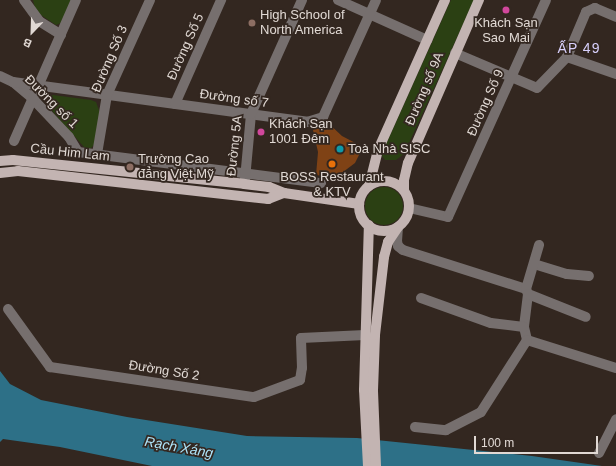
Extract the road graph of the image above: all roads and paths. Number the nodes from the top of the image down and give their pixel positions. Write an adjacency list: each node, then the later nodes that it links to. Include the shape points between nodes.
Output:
1 (24, 0): 13 (street, via 39,21)
2 (76, 0): 13 (street)
3 (150, 0): 22 (street, Đường Số 3)
4 (222, 0): 24 (street, Đường Số 5)
5 (302, 0): 25 (street, Đường 5A)
6 (338, 0): 11 (street)
7 (376, 0): 11 (street, Đường số 7)
8 (445, 0): 14 (main road, Đường số 9A)
9 (479, 0): 15 (main road, Đường số 9A)
10 (546, 0): 19 (street, Đường Số 9)
11 (370, 15): 14 (street); 25 (street, Đường số 7, via 323,117 307,122)
12 (616, 17): 16 (street, via 595,8 586,12)
13 (61, 35): 21 (street)
14 (427, 40): 34 (main road, Đường số 9A, via 378,150)
15 (455, 53): 19 (street); 35 (main road, Đường số 9A, via 408,162)
16 (567, 57): 17 (street); 19 (street, via 537,88)
17 (616, 74)
18 (0, 76): 20 (street, Đường số 1)
19 (511, 78): 38 (street, Đường Số 9, via 448,217)
20 (13, 82): 21 (street, Đường số 7); 23 (street, Đường số 1)
21 (39, 86): 22 (street, Đường số 7); 23 (street)
22 (107, 95): 24 (street, Đường số 7); 27 (street, Đường Số 3)
23 (33, 99): 26 (street); 27 (street, Đường số 1, via 69,137 78,152)
24 (174, 104): 25 (street, Đường số 7)
25 (250, 114): 30 (street, Đường 5A)
26 (14, 141)
27 (97, 154): 30 (street); 31 (street, via 186,166)
28 (0, 161): 31 (main road, Cầu Him Lam, via 13,160)
29 (0, 173): 36 (main road, Cầu Him Lam, via 18,172 268,199)
30 (245, 173): 32 (street); 33 (street, Đường 5A)
31 (186, 178): 33 (main road, Cầu Him Lam)
32 (321, 183)
33 (244, 184): 36 (main road, Cầu Him Lam)
34 (369, 186): 35 (main road, via 384,181 398,185); 37 (main road, via 361,196)
35 (404, 190): 38 (main road)
36 (284, 193): 37 (main road, Cầu Him Lam)
37 (359, 204): 39 (main road, via 360,212)
38 (409, 208): 40 (main road)
39 (369, 225): 40 (main road, via 383,230); 49 (main road)
40 (398, 227): 44 (street, via 398,246 403,250); 52 (main road, via 388,242 384,257)
41 (539, 245): 42 (street)
42 (534, 264): 43 (street, via 567,274); 44 (street)
43 (589, 276)
44 (527, 292): 47 (street); 48 (street)
45 (421, 298): 48 (street, via 491,323)
46 (8, 309): 49 (street, Đường Số 2, via 50,367 254,398 300,380 301,338)
47 (586, 317)
48 (524, 327): 50 (street)
49 (365, 335): 52 (main road)
50 (527, 340): 51 (street); 54 (street, via 481,412 446,430)
51 (616, 368)
52 (368, 390): 56 (main road); 57 (main road)
53 (616, 419): 55 (street)
54 (415, 427)
55 (599, 453)
56 (368, 466)
57 (376, 466)

